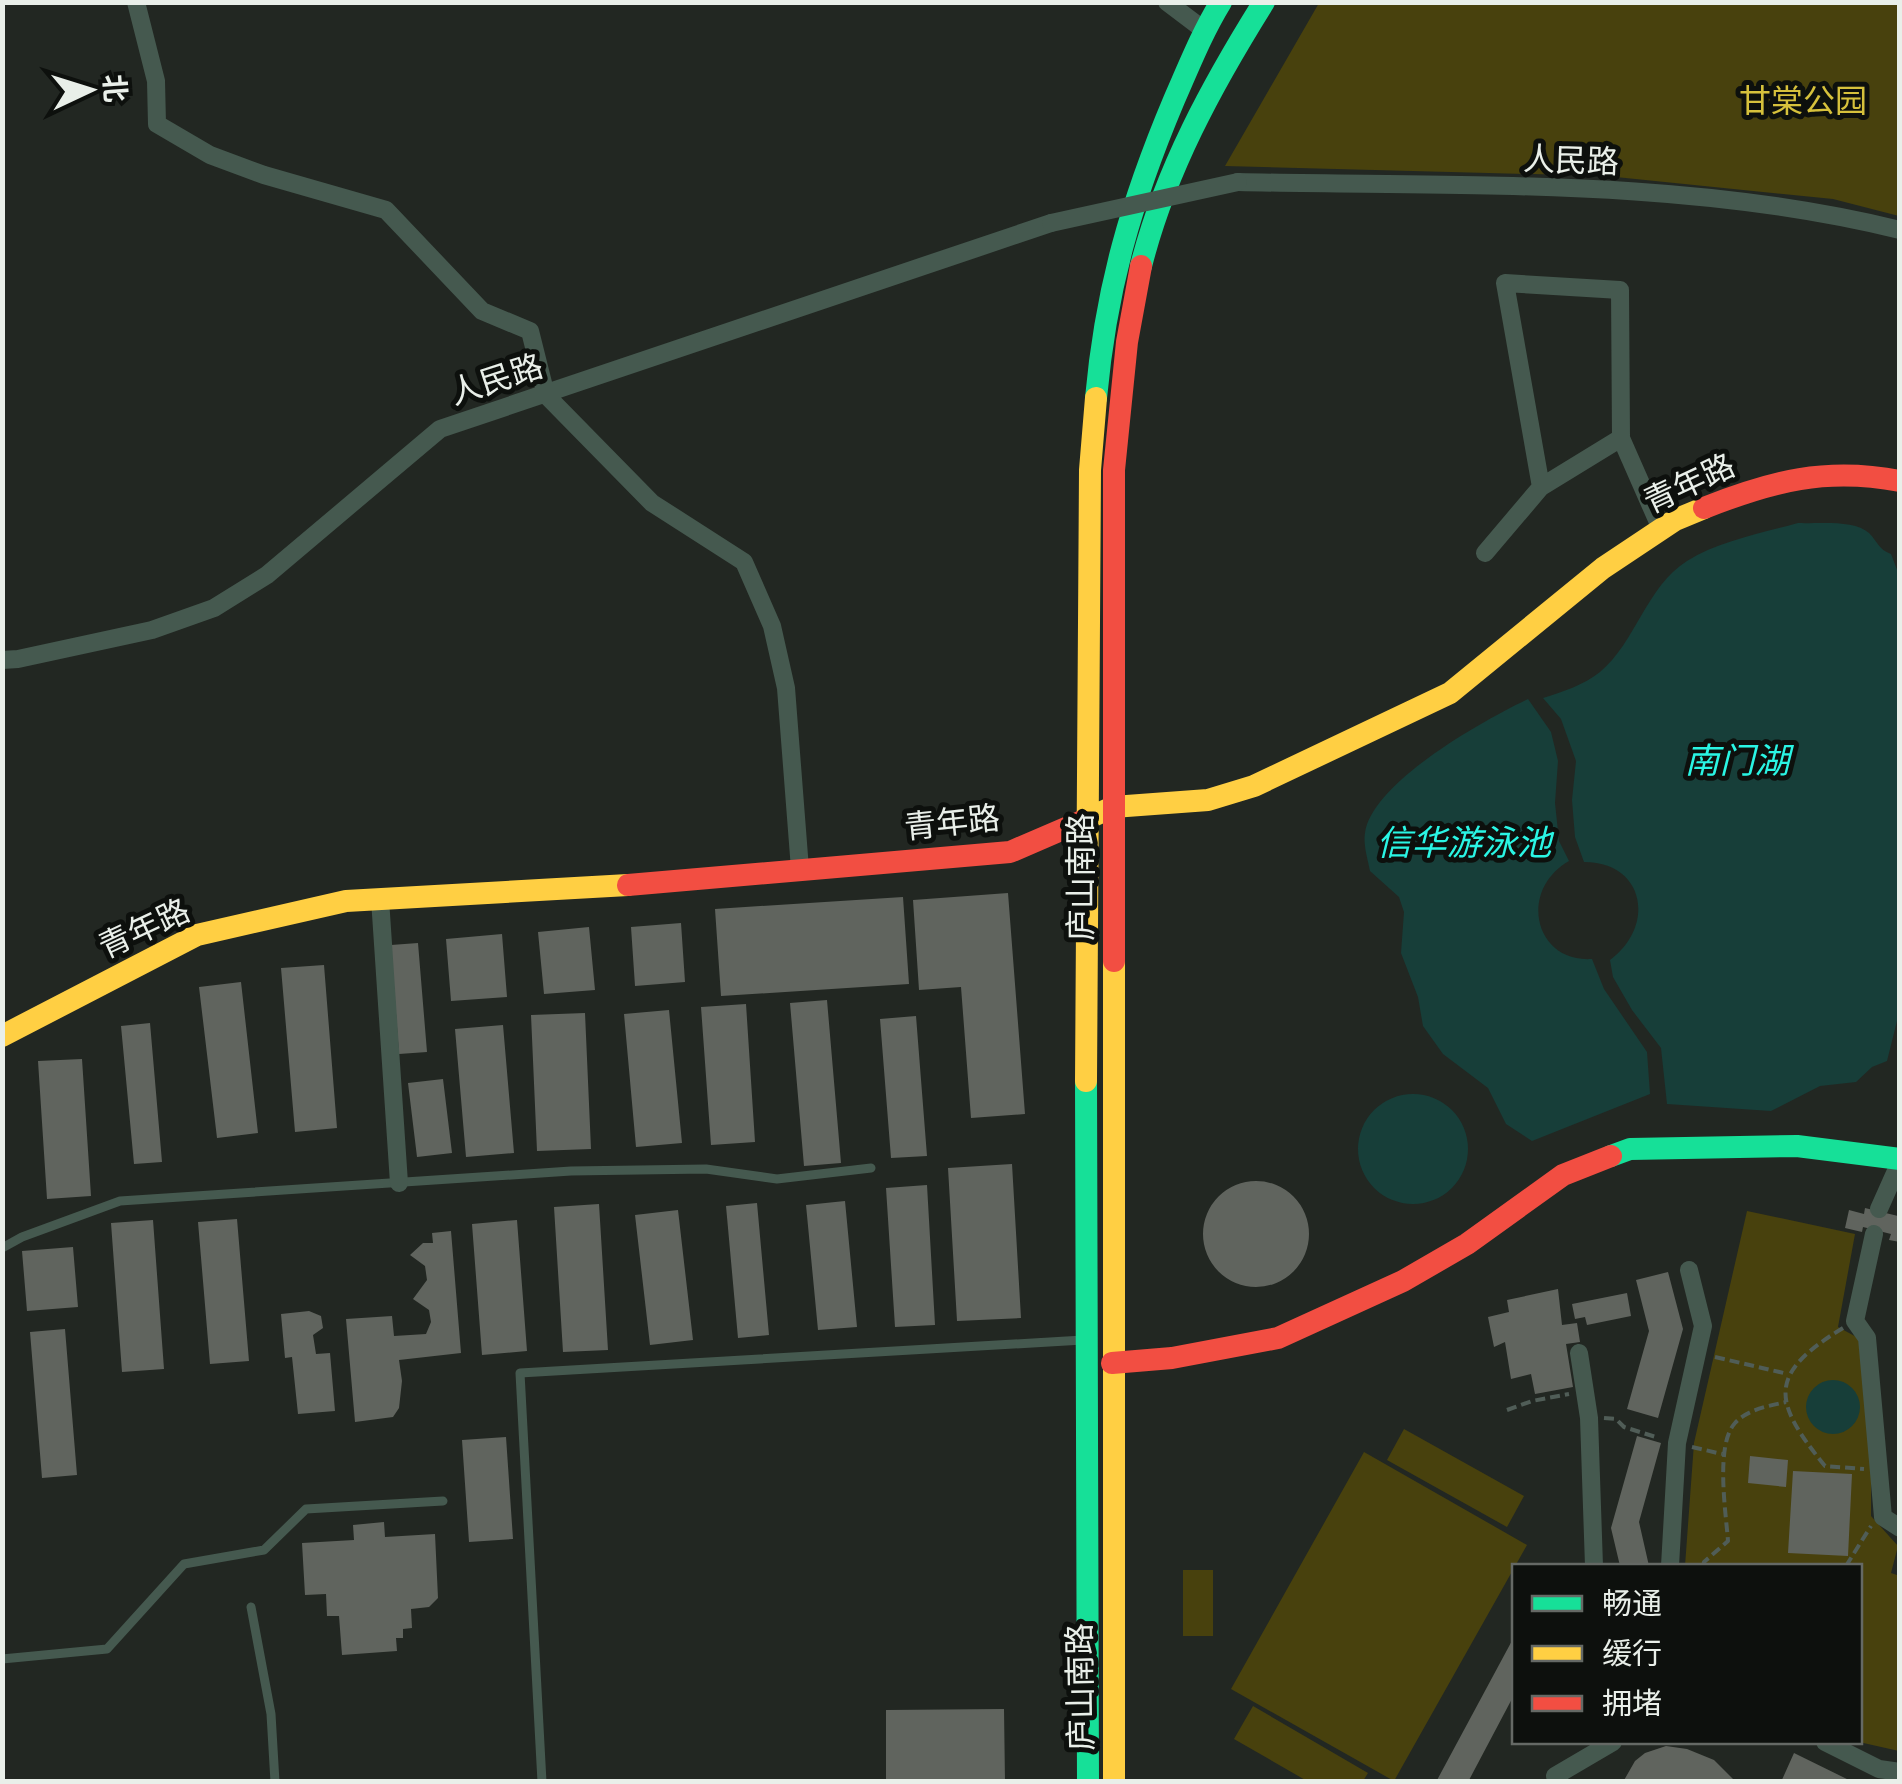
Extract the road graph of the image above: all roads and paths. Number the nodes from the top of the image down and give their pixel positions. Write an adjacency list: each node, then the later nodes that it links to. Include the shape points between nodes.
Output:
1 (136, 2): 7 (street, via 156,81 157,124 210,155 386,210 482,311 530,331)
2 (1167, 2): 5 (street)
3 (1221, 2): 5 (main road, 庐山南路)
4 (1264, 2): 14 (main road, 庐山南路, via 1172,172 1142,262 1114,470)
5 (1204, 30): 15 (main road, 庐山南路, via 1146,166 1116,262 1100,358 1090,470)
6 (1900, 230): 7 (street, 人民路, bridge, via 1824,212 1610,190 1238,182 1051,223)
7 (546, 395): 13 (street, 人民路, via 440,429 267,575 214,608 152,630); 16 (street, via 652,503 744,562 772,626 786,688)
8 (1620, 438): 10 (street); 10 (street, via 1620,290 1504,283); 11 (street)
9 (1900, 480): 11 (main road, 青年路, via 1869,475 1762,484)
10 (1541, 487): 12 (street)
11 (1661, 529): 14 (main road, 青年路, via 1450,693 1254,786 1208,800)
12 (1485, 552)
13 (2, 660)
14 (1113, 807): 15 (main road, 青年路); 30 (main road, 庐山南路)
15 (1088, 818): 16 (main road, 青年路, via 1010,852); 27 (main road, 庐山南路)
16 (800, 869): 17 (main road, 青年路)
17 (380, 899): 18 (main road, 青年路, via 198,935); 21 (street)
18 (2, 1036)
19 (1900, 1160): 22 (street); 30 (main road, via 1797,1146 1630,1149 1563,1175 1403,1281 1278,1338)
20 (871, 1168): 21 (lane, via 777,1179 706,1169)
21 (399, 1183): 24 (lane, via 120,1201)
22 (1880, 1209)
23 (1874, 1234): 26 (street)
24 (2, 1248)
25 (1689, 1270): 29 (street, via 1703,1326)
26 (1855, 1321): 31 (path, via 1809,1348); 38 (street, via 1866,1338)
27 (1086, 1340): 53 (lane, via 520,1373); 54 (main road, 庐山南路)
28 (1579, 1353): 32 (street)
29 (1697, 1353): 31 (path); 36 (street)
30 (1112, 1364): 55 (main road, 庐山南路)
31 (1788, 1374): 33 (path)
32 (1584, 1392): 34 (path); 35 (street)
33 (1786, 1402): 37 (path, via 1733,1424); 38 (path, via 1795,1430 1825,1466)
34 (1507, 1410)
35 (1589, 1418): 36 (path, via 1616,1419 1624,1428); 42 (street)
36 (1677, 1443): 37 (path); 43 (street)
37 (1724, 1455): 44 (path, via 1728,1542)
38 (1878, 1470): 40 (street)
39 (443, 1500): 47 (lane, via 306,1509 264,1550 184,1564 107,1649)
40 (1883, 1517): 41 (street); 45 (path)
41 (1900, 1528)
42 (1594, 1564)
43 (1670, 1564)
44 (1704, 1564)
45 (1847, 1564)
46 (251, 1607): 52 (lane, via 271,1714)
47 (2, 1659)
48 (1610, 1744): 51 (street)
49 (1830, 1744): 50 (street, via 1879,1769)
50 (1900, 1772)
51 (1552, 1780)
52 (274, 1782)
53 (542, 1782)
54 (1088, 1782)
55 (1114, 1782)

